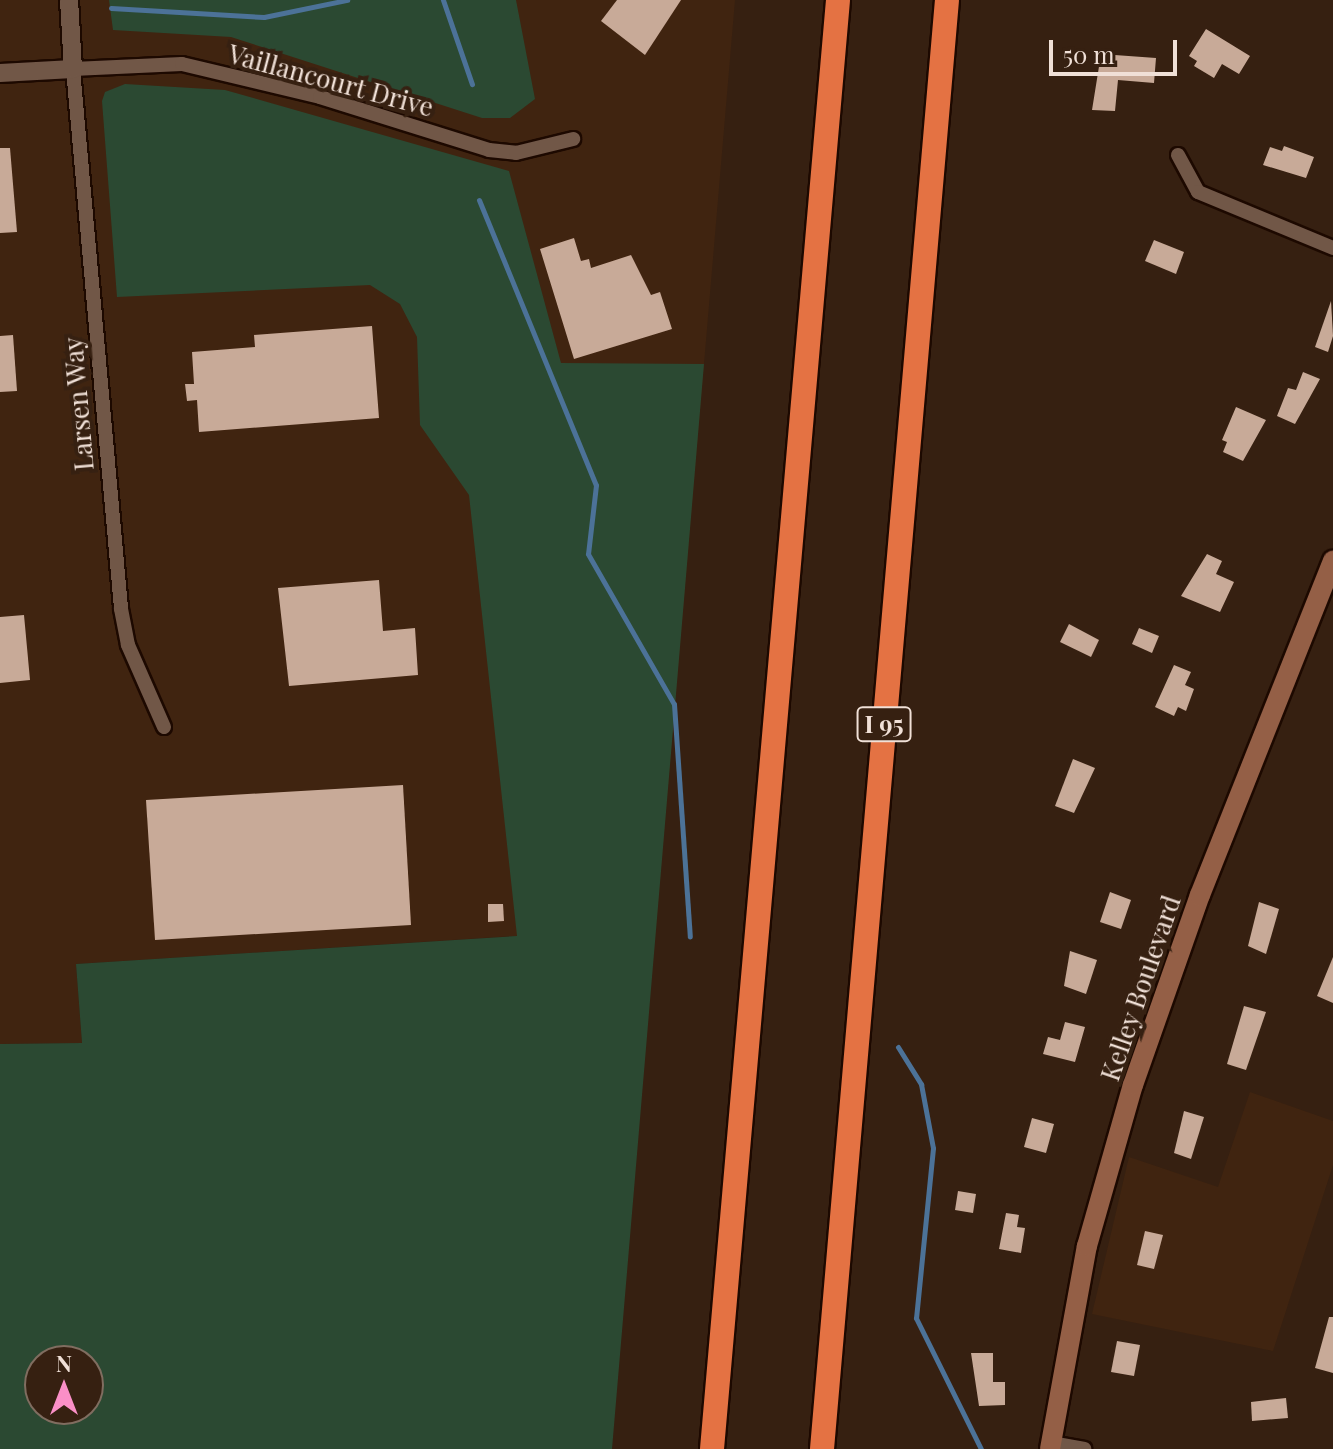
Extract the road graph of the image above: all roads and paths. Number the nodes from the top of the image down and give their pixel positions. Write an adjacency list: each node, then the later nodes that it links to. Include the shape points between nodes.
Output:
1 (69, 0): 4 (street)
2 (838, 0): 12 (highway)
3 (947, 0): 13 (highway, I 95)
4 (73, 69): 5 (street); 6 (street, Vaillancourt Drive, via 182,64 320,97 489,150 516,153); 10 (street, Larsen Way, via 121,608 128,645)
5 (0, 73)
6 (573, 139)
7 (1178, 155): 8 (street, via 1198,192)
8 (1333, 248)
9 (1333, 560): 11 (main road, Kelley Boulevard, via 1200,895 1133,1085 1087,1246)
10 (164, 727)
11 (1051, 1446): 14 (street)
12 (712, 1449)
13 (822, 1449)
14 (1084, 1449)

